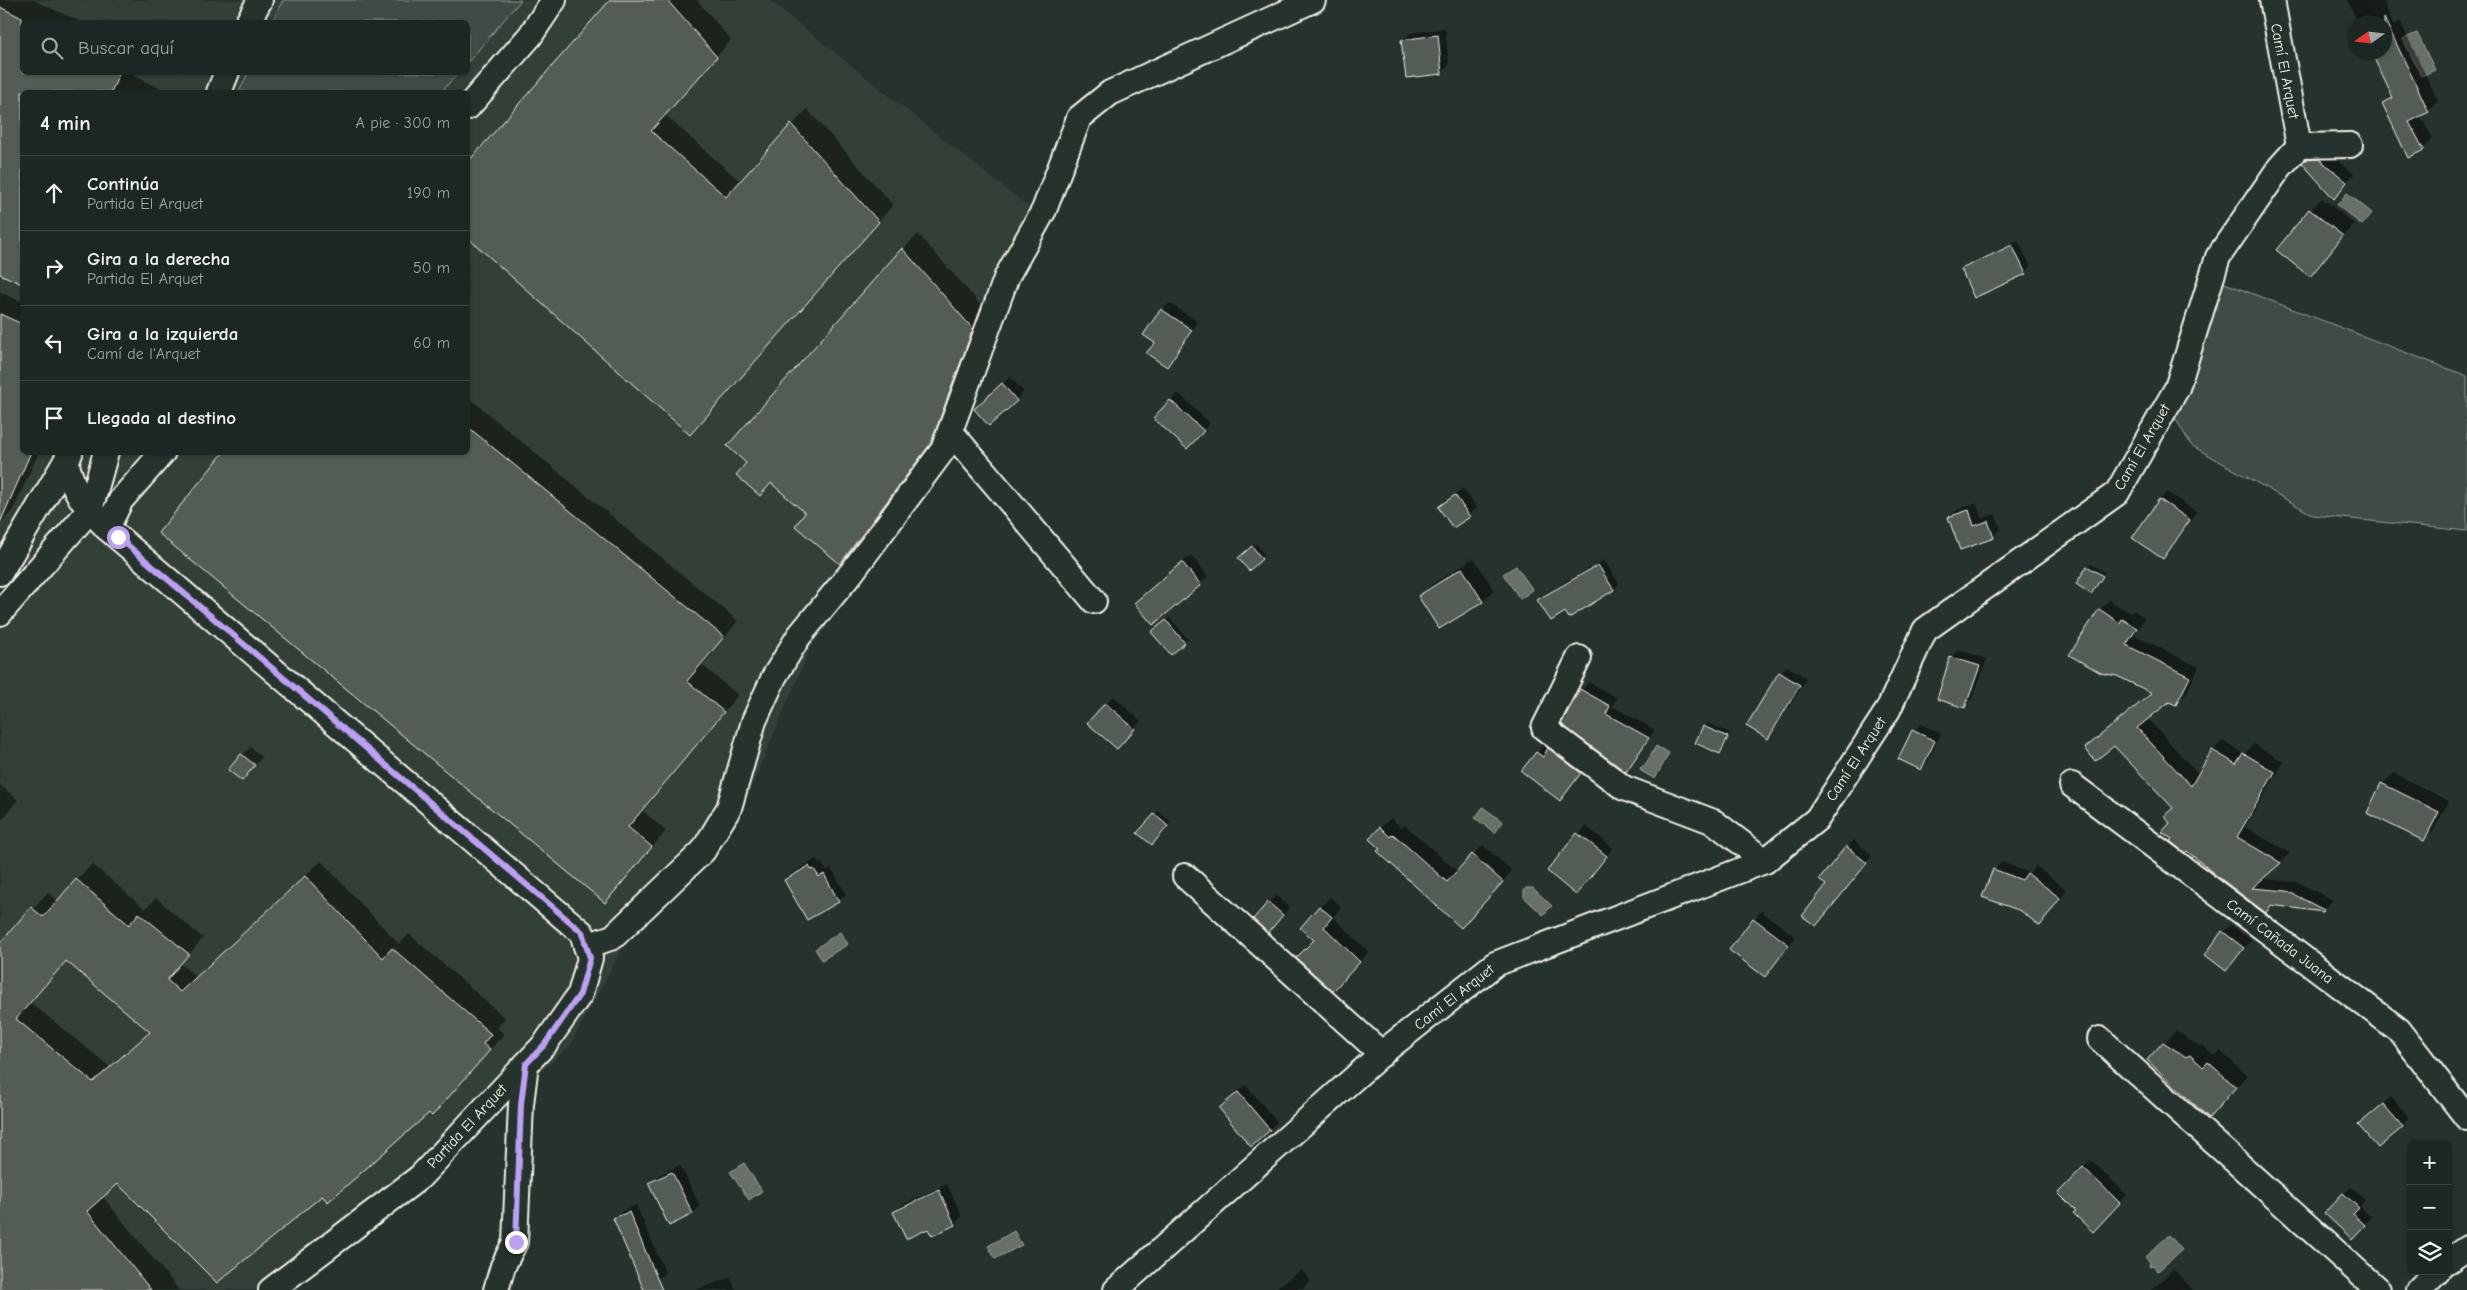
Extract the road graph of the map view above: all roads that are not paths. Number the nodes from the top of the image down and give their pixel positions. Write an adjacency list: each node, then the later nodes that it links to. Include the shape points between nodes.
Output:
1 (260, 0): 5 (street)
2 (554, 0): 8 (street, via 530,36)
3 (1313, 0): 11 (street, via 1110,93 1079,118 1044,210 1007,276)
4 (2272, 0): 10 (street, Camí El Arquet)
5 (249, 20)
6 (226, 75): 7 (street)
7 (221, 90)
8 (470, 105)
9 (2350, 145): 10 (street)
10 (2299, 146): 22 (street, Camí El Arquet, via 2280,167 2218,257 2177,388 2117,493 1925,630 1888,710 1817,819)
11 (950, 431): 18 (street); 24 (street, via 943,450 852,572 799,636 774,677 754,721 729,808 703,851 614,937)
12 (105, 455): 15 (street)
13 (160, 455): 16 (street, via 121,500)
14 (68, 457): 15 (street, Partida El Arquet, via 72,486); 17 (street)
15 (90, 510): 16 (street, Partida El Arquet); 19 (street)
16 (107, 528): 24 (street, Partida El Arquet, via 582,932)
17 (0, 573)
18 (1094, 601)
19 (0, 613)
20 (1579, 658): 22 (street, via 1544,728 1624,788 1714,822)
21 (2072, 785): 28 (street, Camí Cañada Juana, via 2399,1030)
22 (1765, 861): 26 (street, Camí El Arquet, via 1495,964)
23 (1185, 876): 26 (street)
24 (586, 946): 27 (street, Partida El Arquet, via 590,958 580,994 545,1044)
25 (2100, 1039): 35 (street)
26 (1382, 1054): 34 (street, Camí El Arquet)
27 (526, 1064): 32 (street, Partida El Arquet, via 420,1176); 33 (street, via 521,1104 516,1242 503,1266)
28 (2467, 1118)
29 (2467, 1248): 30 (street)
30 (2452, 1258)
31 (2434, 1275): 36 (street)
32 (271, 1290)
33 (496, 1290)
34 (1116, 1290)
35 (2378, 1290)
36 (2419, 1290)

